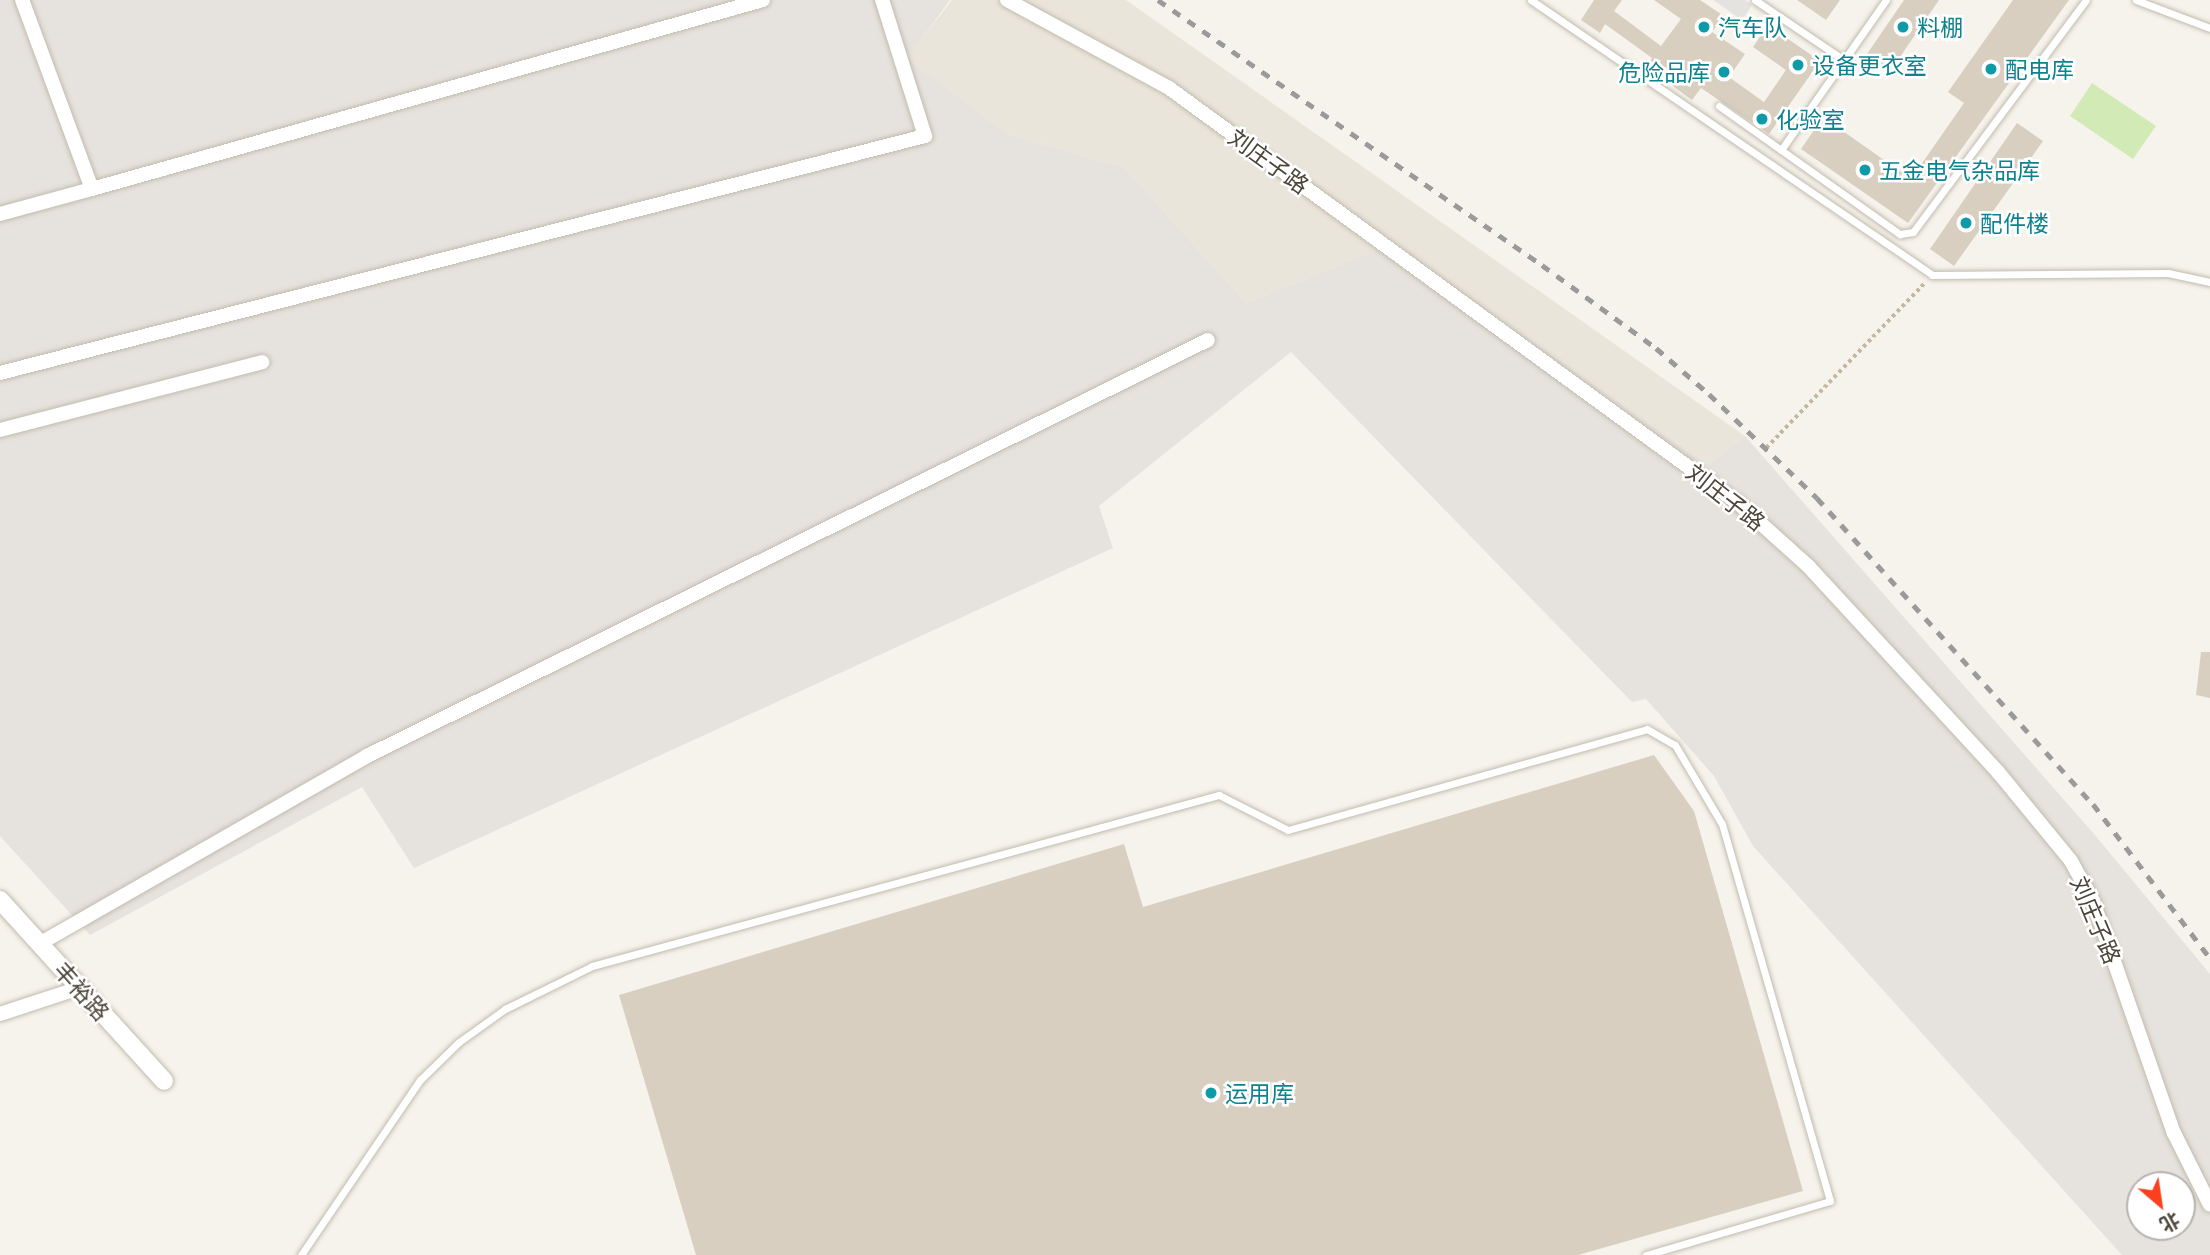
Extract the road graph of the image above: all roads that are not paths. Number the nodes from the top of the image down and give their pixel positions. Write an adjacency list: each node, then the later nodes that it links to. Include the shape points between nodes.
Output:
1 (22, 0): 14 (street)
2 (763, 0): 14 (street)
3 (882, 0): 19 (street, via 925,136)
4 (1007, 0): 26 (street, 刘庄子路, via 1169,88 1739,504 1808,566 1998,772 2071,861 2093,901 2174,1133)
5 (1531, 0): 16 (lane, via 1933,275 2168,273)
6 (1755, 0): 11 (lane)
7 (1886, 0): 11 (lane)
8 (2087, 0): 13 (lane, via 1913,232 1900,234)
9 (2136, 0): 10 (lane)
10 (2210, 28)
11 (1844, 60): 13 (lane)
12 (1719, 106): 13 (lane)
13 (1781, 150)
14 (92, 189): 15 (street)
15 (0, 214)
16 (2210, 282)
17 (1208, 340): 22 (street, via 367,756)
18 (262, 362): 20 (street)
19 (0, 373)
20 (0, 430)
21 (0, 900): 22 (street, 丰裕路)
22 (39, 944): 23 (street, 丰裕路)
23 (79, 988): 24 (street); 25 (street, 丰裕路)
24 (0, 1014)
25 (164, 1081)
26 (2210, 1205)
27 (301, 1255): 28 (lane, via 419,1080 459,1042 505,1009 592,966 1219,795 1289,830 1647,729 1675,746 1721,824 1830,1201)
28 (1646, 1255)

